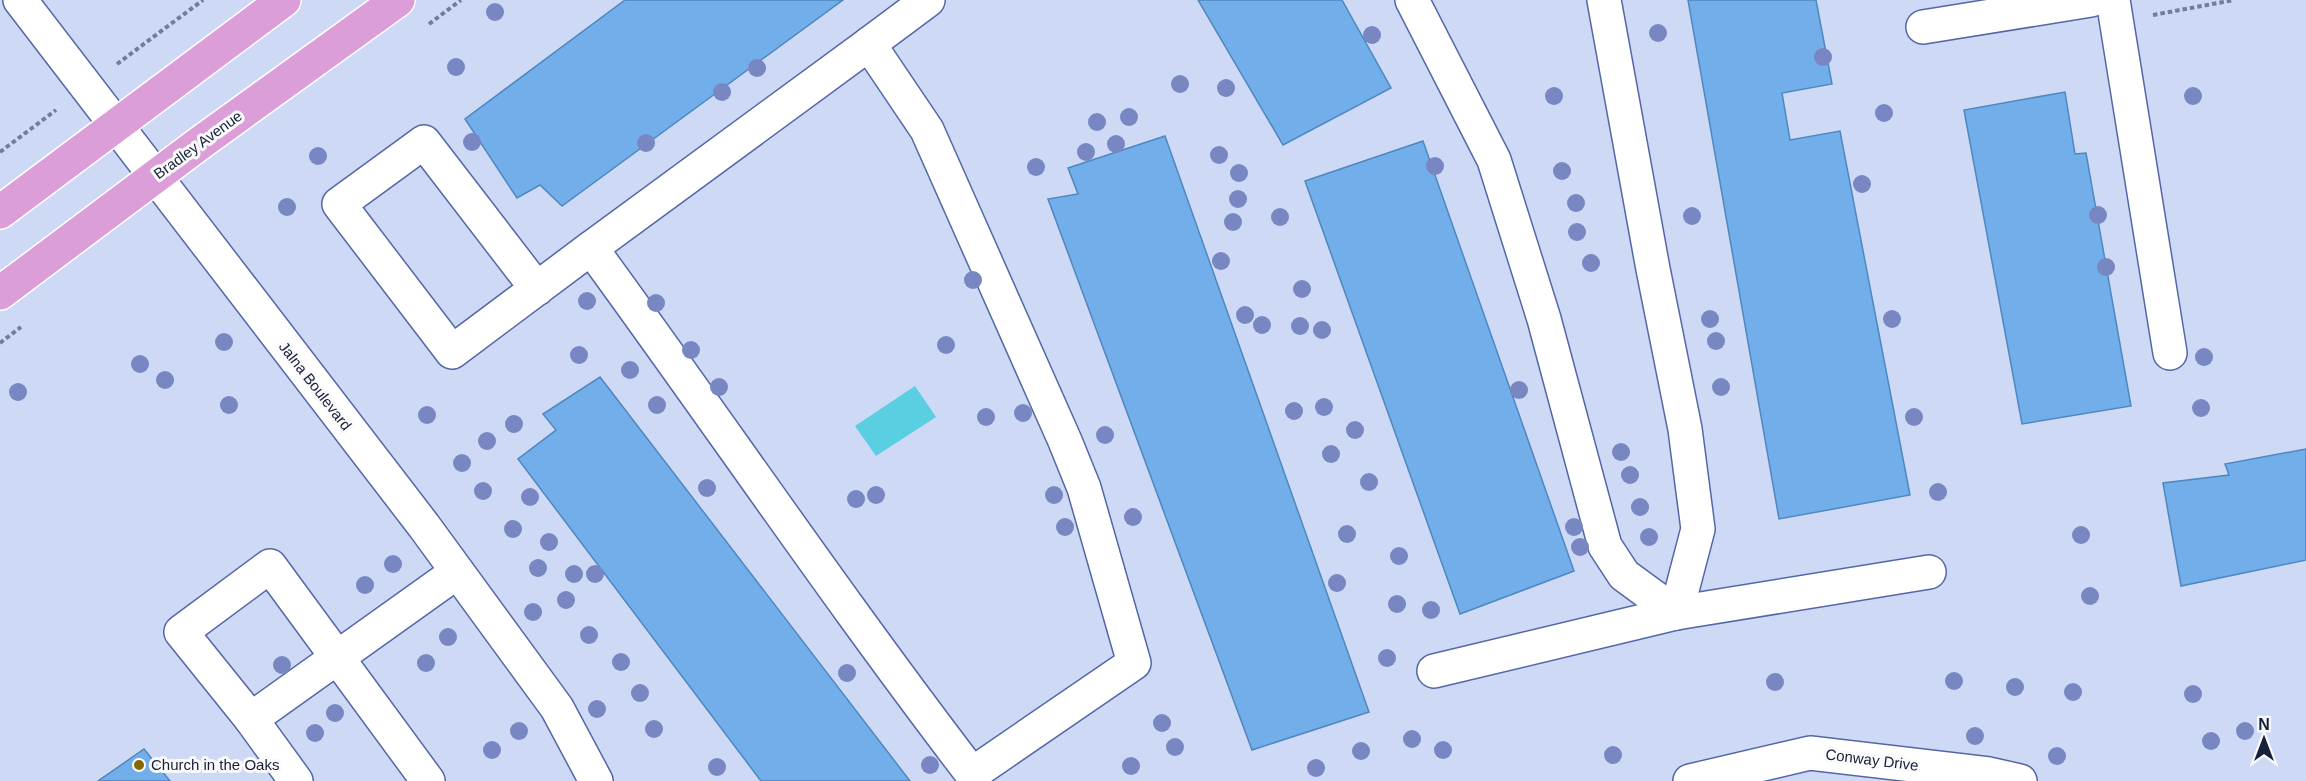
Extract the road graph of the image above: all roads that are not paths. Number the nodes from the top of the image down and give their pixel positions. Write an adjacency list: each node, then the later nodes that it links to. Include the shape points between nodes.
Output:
1 (20, 0): 11 (street, Jalna Boulevard)
2 (284, 0): 11 (main road)
3 (398, 0): 12 (main road, Bradley Avenue)
4 (928, 0): 10 (street)
5 (1412, 0): 20 (street, via 1494,160 1544,319 1605,546 1624,575)
6 (1604, 0): 20 (street, via 1685,429 1698,529)
7 (2091, 0): 9 (street)
8 (2115, 11): 17 (street)
9 (1923, 27)
10 (869, 44): 14 (street); 24 (street, via 927,130 1065,441 1084,488 1134,663)
11 (116, 126): 12 (street, Jalna Boulevard); 13 (main road)
12 (155, 177): 16 (main road, Bradley Avenue); 18 (street, Jalna Boulevard)
13 (0, 212)
14 (591, 248): 15 (street); 24 (street, via 839,597)
15 (537, 289): 15 (street, via 452,352 339,204 424,142)
16 (0, 293)
17 (2170, 353)
18 (457, 572): 21 (street); 28 (street, Jalna Boulevard, via 557,708)
19 (1929, 572): 20 (street)
20 (1676, 613): 22 (street)
21 (338, 657): 23 (street); 23 (street, via 270,566 180,632); 27 (street)
22 (1434, 671)
23 (251, 719): 26 (street)
24 (974, 777)
25 (1703, 780): 29 (street, Conway Drive, via 1810,753)
26 (296, 781)
27 (428, 781)
28 (596, 781)
29 (2020, 781)

